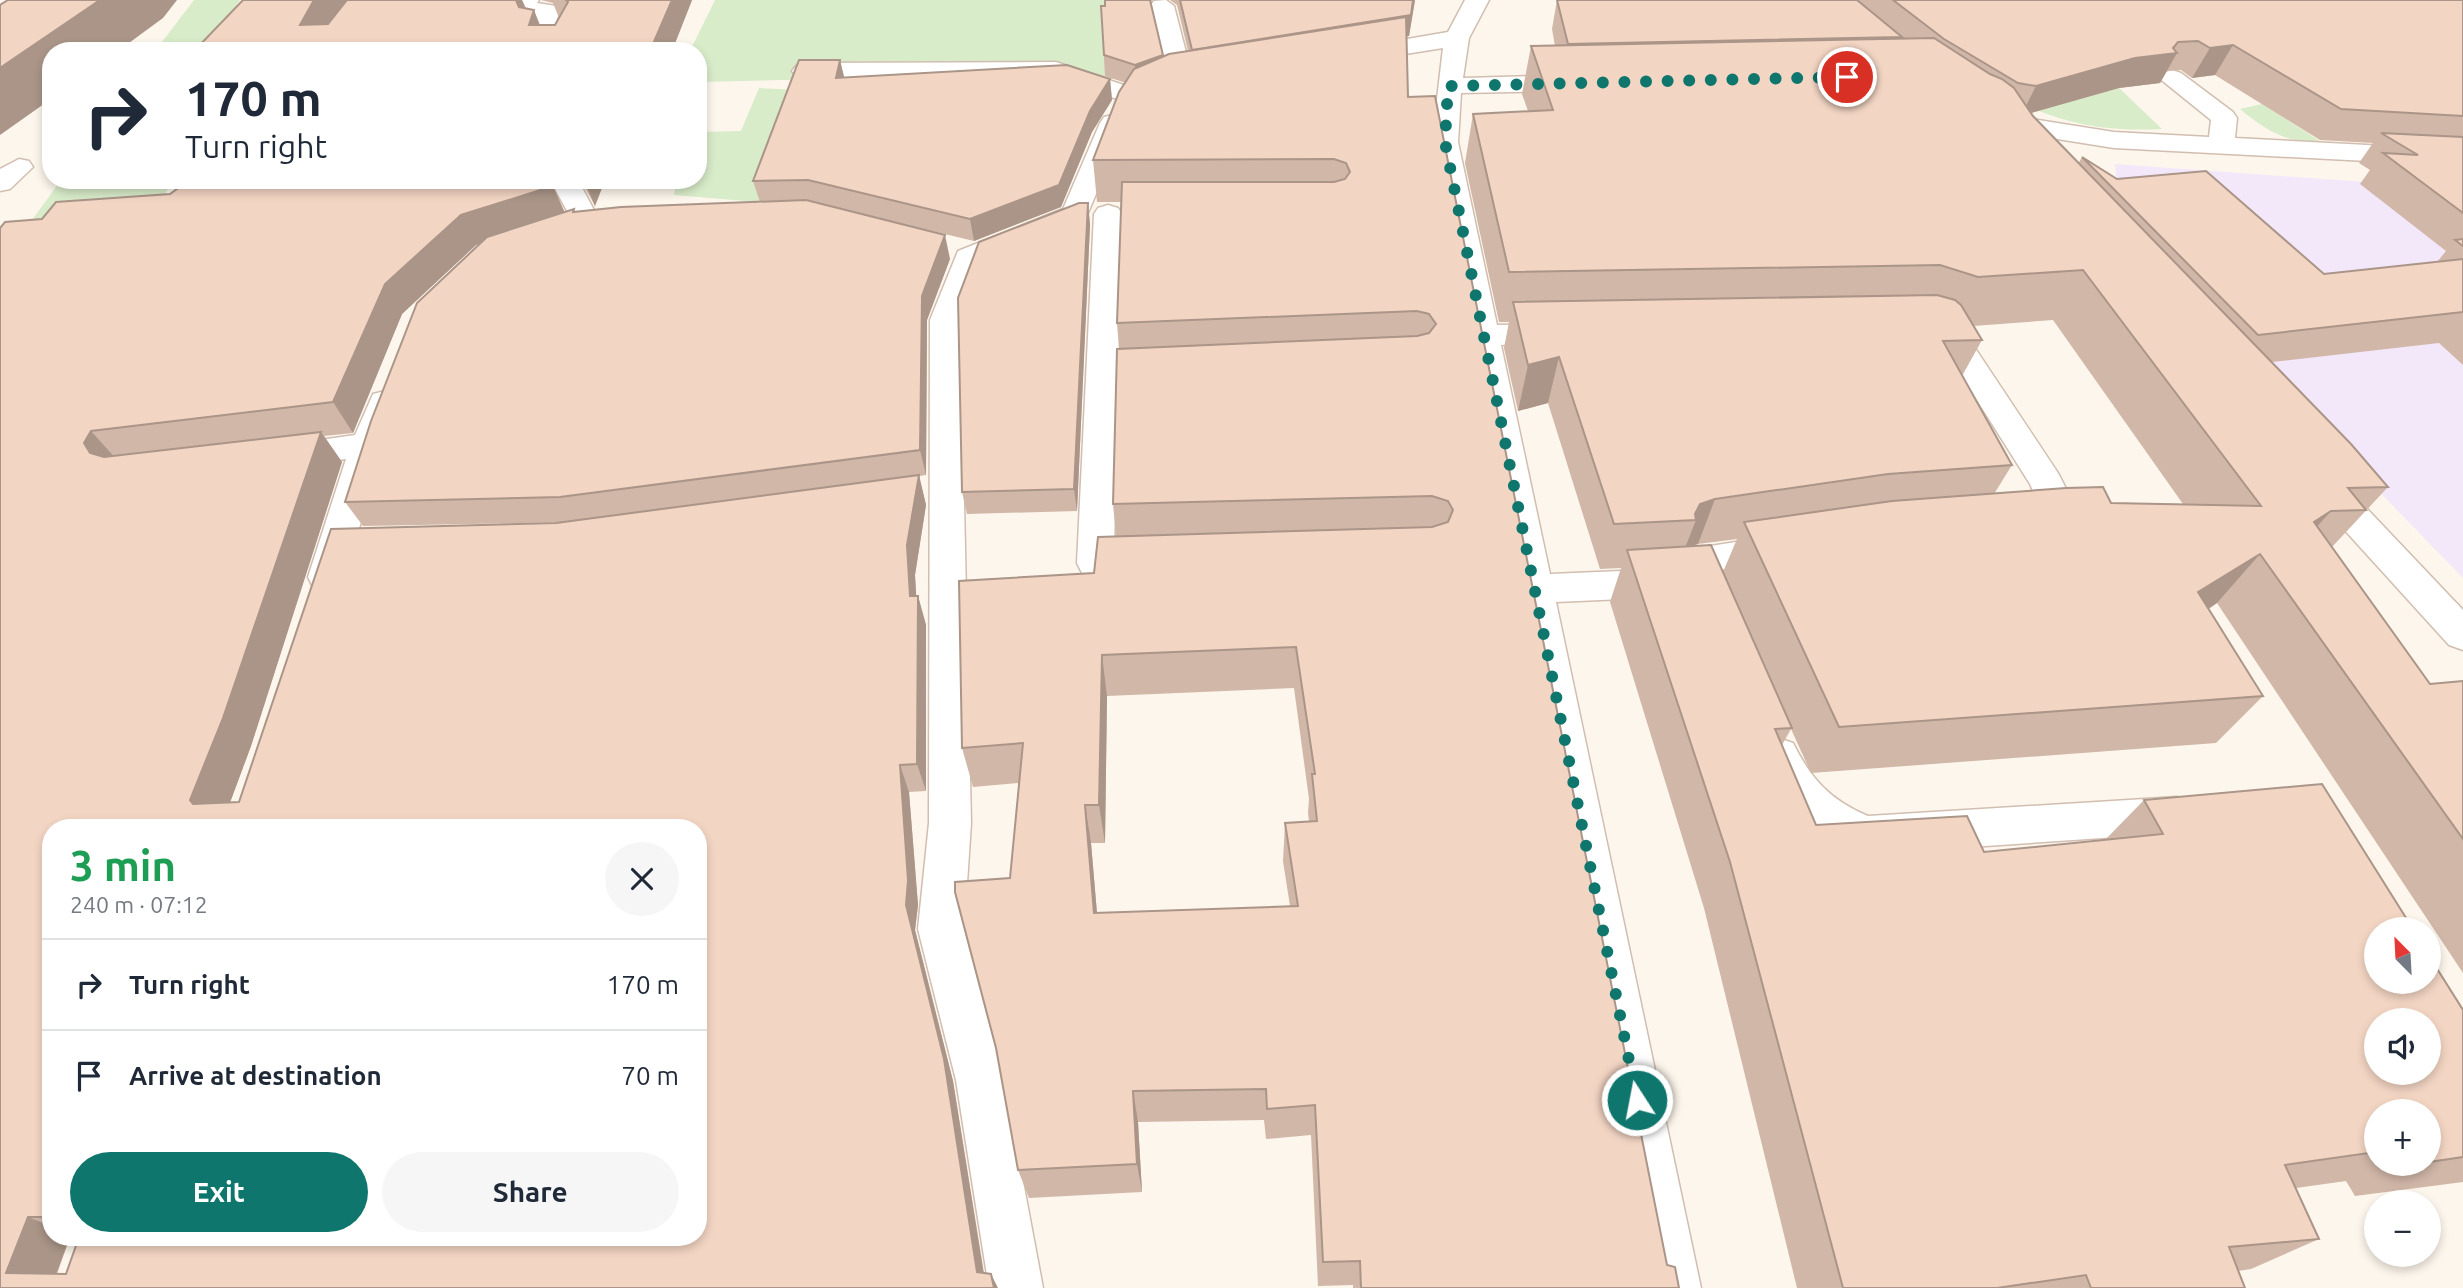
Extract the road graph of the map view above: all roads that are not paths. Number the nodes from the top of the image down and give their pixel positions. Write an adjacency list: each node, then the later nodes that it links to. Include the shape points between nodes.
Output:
1 (527, 0): 5 (street, via 523,10 548,10 542,29 564,29)
2 (1477, 0): 4 (street)
3 (1162, 6): 10 (street)
4 (1457, 38): 6 (street); 12 (street)
5 (558, 42)
6 (1328, 59)
7 (805, 71): 13 (street, via 1056,70)
8 (1218, 77): 10 (street)
9 (2172, 78): 16 (street, via 2224,118)
10 (1181, 83): 13 (street)
11 (1597, 83): 12 (street)
12 (1448, 86): 26 (street, via 1445,142)
13 (1138, 98): 20 (street, via 1125,104 1107,132)
14 (1968, 108): 15 (street)
15 (1998, 123): 16 (street, via 2114,140); 17 (street)
16 (2221, 146): 18 (street)
17 (2020, 158)
18 (2463, 158)
19 (566, 189): 21 (street, via 574,225)
20 (1107, 214): 23 (street); 33 (street, via 1115,380 1095,563)
21 (653, 219)
22 (939, 244): 23 (street)
23 (976, 254): 41 (street, via 968,257 945,320 933,489 950,823 941,929 980,1080)
24 (1888, 329): 31 (street, via 1916,328 1944,336 1962,352 2046,482 2058,508 2042,522)
25 (1595, 333): 26 (street)
26 (1483, 335): 35 (street)
27 (396, 372): 28 (street)
28 (368, 445): 29 (street); 36 (street, via 351,542)
29 (249, 459)
30 (2303, 463): 38 (street)
31 (2001, 525)
32 (1814, 543): 34 (street, via 1698,560)
33 (1177, 561)
34 (1703, 581): 35 (street); 37 (street)
35 (1534, 589): 42 (street)
36 (317, 607)
37 (1719, 619)
38 (2463, 635)
39 (1763, 720): 40 (street, via 1790,783 1821,816 1866,835 2190,815)
40 (2213, 806)
41 (1016, 1288)
42 (1674, 1288)

